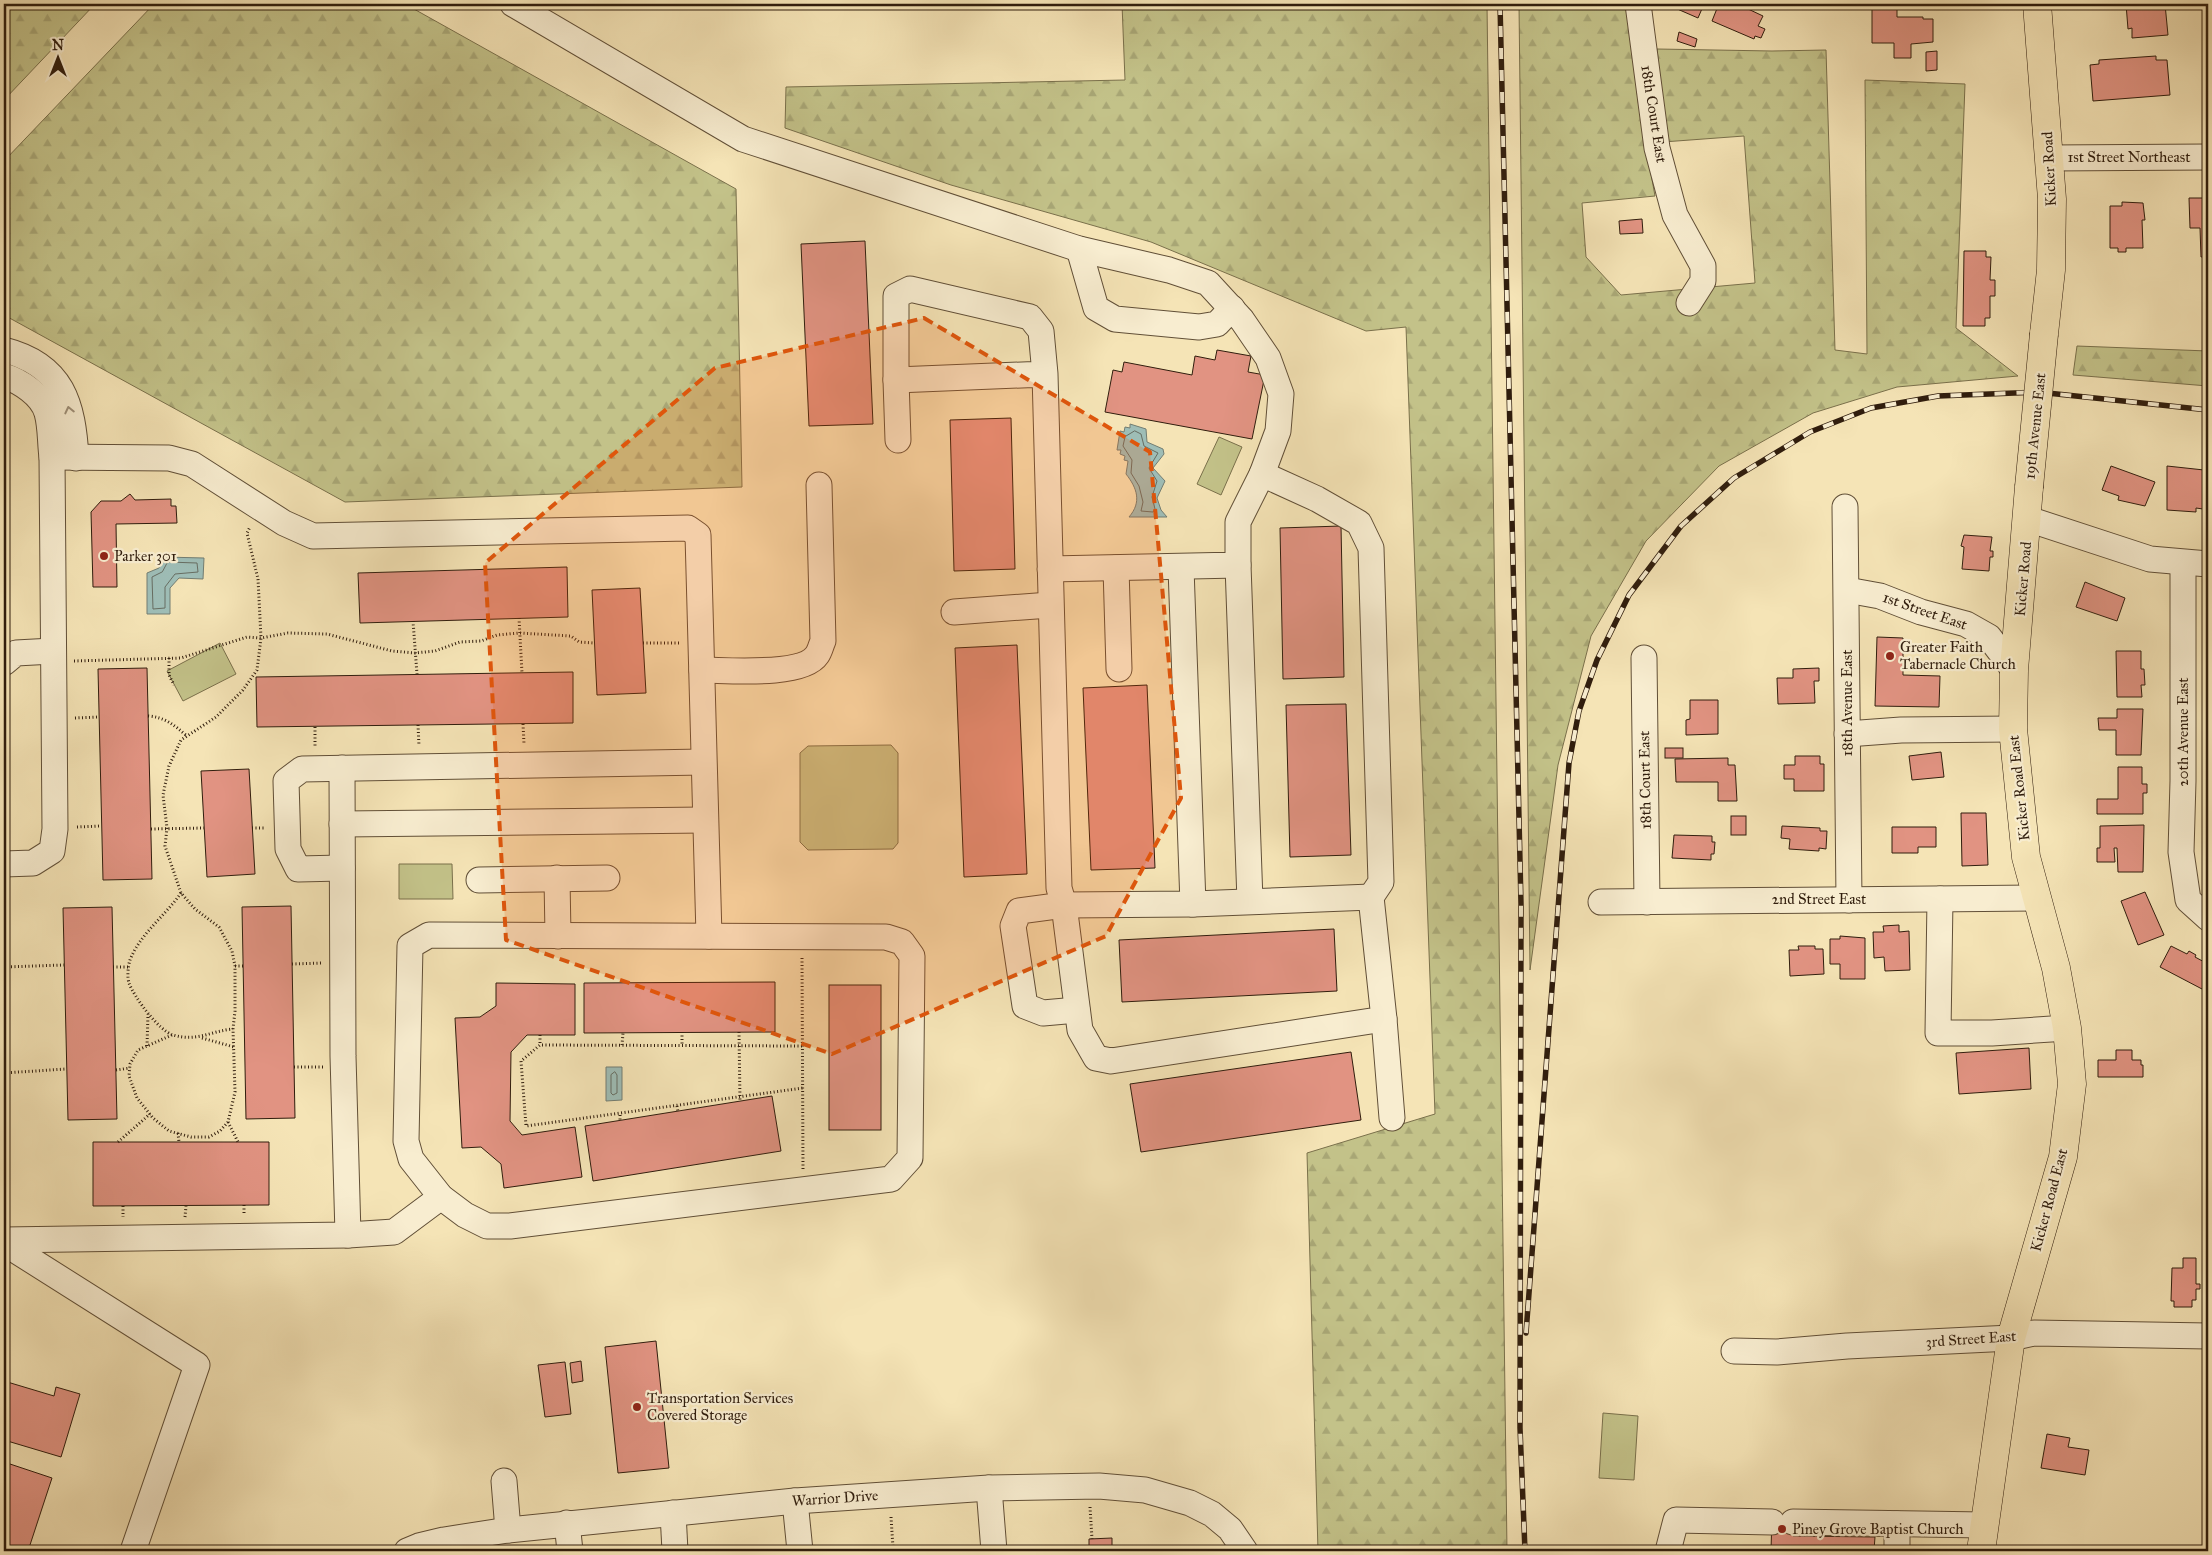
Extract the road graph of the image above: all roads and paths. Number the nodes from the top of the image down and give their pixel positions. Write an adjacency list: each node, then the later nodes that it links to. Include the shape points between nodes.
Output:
1 (514, 4): 6 (street, via 744,138)
2 (1638, 4): 7 (street, 18th Court East, via 1657,148 1675,215 1703,266 1703,281)
3 (2037, 4): 5 (main road, Kicker Road)
4 (2208, 157): 5 (street, 1st Street Northeast)
5 (2049, 158): 9 (main road, Kicker Road, via 2051,270)
6 (1079, 249): 8 (street, via 1169,270 1208,283); 8 (street, via 1096,308 1115,319 1199,328 1217,324)
7 (1689, 303)
8 (1232, 308): 16 (street, via 1268,358 1281,394 1278,431)
9 (2044, 334): 20 (main road, 19th Avenue East, bridge)
10 (4, 350): 15 (street, one-way to 10, via 74,431 66,396 52,377 34,363)
11 (1045, 374): 13 (street); 13 (street, via 1041,331 1030,318 910,289 896,296); 26 (street)
12 (4, 376): 15 (street, via 33,393 47,412)
13 (896, 380): 14 (street)
14 (898, 440)
15 (64, 457): 18 (street, via 169,458 192,464); 38 (street)
16 (1262, 474): 23 (street, via 1238,522); 65 (street, via 1317,499 1359,524 1371,548 1381,882)
17 (819, 485): 43 (street, via 823,641 817,656 805,665 788,669)
18 (261, 507): 33 (path, via 247,532 258,579); 36 (street, via 313,536 688,528 698,535)
19 (1845, 507): 27 (street, 18th Avenue East)
20 (2028, 519): 21 (street, via 2134,554); 44 (main road, Kicker Road)
21 (2183, 563): 22 (street); 74 (street, 20th Avenue East, via 2181,852 2188,900)
22 (2208, 564)
23 (1238, 565): 25 (street); 69 (street)
24 (1116, 568): 25 (street); 26 (street); 42 (street)
25 (1181, 568): 72 (street)
26 (1050, 569): 28 (street)
27 (1847, 590): 44 (street, 1st Street East, via 1880,596 1921,612 1966,624 1989,637); 50 (street, 18th Avenue East)
28 (1050, 605): 29 (street); 73 (street, via 1059,888)
29 (954, 612)
30 (518, 618): 32 (path)
31 (413, 622): 37 (path)
32 (519, 633): 34 (path, via 571,636 579,642); 37 (path, via 460,642 435,652); 45 (path)
33 (261, 638): 37 (path, via 288,633 327,634 392,651); 39 (path, via 247,637 181,658); 51 (path, via 257,670 244,690 216,717)
34 (594, 643)
35 (643, 643): 36 (path)
36 (701, 643): 43 (street)
37 (415, 653): 46 (path)
38 (54, 656): 39 (path); 41 (street, via 16,653); 59 (street, via 55,829 52,851 33,863)
39 (169, 658): 47 (path, via 169,675)
40 (1644, 658): 71 (street, 18th Court East)
41 (4, 664)
42 (1119, 669)
43 (702, 670): 52 (street)
44 (2014, 670): 49 (main road, Kicker Road East)
45 (522, 673)
46 (417, 674)
47 (174, 685)
48 (148, 716): 51 (path, via 172,722)
49 (2013, 729): 50 (street); 66 (main road, Kicker Road East, via 2026,857)
50 (1847, 734): 68 (street, 18th Avenue East)
51 (187, 736): 56 (path, via 181,740 169,766 163,795)
52 (703, 762): 53 (street); 54 (street)
53 (342, 768): 55 (street); 60 (street, via 302,769 286,781 286,827 288,849 298,869)
54 (704, 820): 55 (street); 76 (street)
55 (342, 824): 60 (street)
56 (167, 828): 57 (path); 58 (path); 64 (path, via 165,846)
57 (204, 828)
58 (150, 829)
59 (4, 864)
60 (342, 868): 78 (street)
61 (557, 878): 62 (street); 63 (street); 75 (street)
62 (607, 878)
63 (479, 880)
64 (181, 893): 81 (path, via 195,909 219,927 232,951); 85 (path, via 142,940)
65 (1371, 897): 69 (street); 88 (street)
66 (2037, 898): 67 (street, 2nd Street East); 89 (main road, Kicker Road East, via 2056,968)
67 (1940, 899): 68 (street, 2nd Street East); 89 (street, via 1938,1033)
68 (1849, 900): 71 (street, 2nd Street East)
69 (1250, 901): 72 (street)
70 (1601, 902): 71 (street, 2nd Street East)
71 (1647, 902)
72 (1193, 904): 73 (street)
73 (1064, 905): 86 (street); 86 (street, via 1019,911 1013,926 1024,1006 1043,1013)
74 (2208, 918)
75 (558, 936): 76 (street); 124 (street, via 429,935 410,946 406,1141 411,1159)
76 (708, 936): 77 (street)
77 (802, 937): 102 (path); 123 (street, via 886,937 902,942 912,956 910,1158 892,1179)
78 (343, 962): 79 (path); 105 (street)
79 (292, 964)
80 (64, 965): 83 (path)
81 (235, 966): 82 (path); 90 (path)
82 (243, 966)
83 (4, 967)
84 (113, 967): 85 (path)
85 (129, 967): 87 (path, via 128,982)
86 (1077, 1010): 88 (street, via 1080,1030 1096,1058 1111,1061)
87 (148, 1013): 94 (path); 99 (path)
88 (1384, 1019): 116 (street)
89 (2067, 1028): 128 (main road, Kicker Road East, via 2072,1084 2063,1157)
90 (233, 1029): 96 (path); 103 (path)
91 (682, 1032): 100 (path)
92 (739, 1032): 101 (path)
93 (623, 1033): 98 (path)
94 (172, 1035): 96 (path); 99 (path)
95 (540, 1035): 97 (path)
96 (201, 1038): 103 (path)
97 (540, 1045): 98 (path); 115 (path, via 521,1061 526,1126)
98 (622, 1045): 100 (path)
99 (147, 1046): 106 (path, via 138,1050)
100 (682, 1046): 101 (path)
101 (740, 1046): 102 (path); 111 (path)
102 (802, 1046): 110 (path)
103 (234, 1047): 118 (path, via 234,1092)
104 (294, 1067): 105 (path)
105 (344, 1067): 125 (street)
106 (130, 1068): 108 (path); 114 (path, via 129,1076 137,1098)
107 (66, 1069): 109 (path)
108 (116, 1070)
109 (4, 1073)
110 (803, 1088): 111 (path); 123 (path)
111 (740, 1099): 112 (path)
112 (677, 1106): 113 (path); 115 (path)
113 (678, 1112)
114 (150, 1114): 119 (path, via 169,1131); 120 (path)
115 (620, 1115): 117 (path)
116 (1392, 1118)
117 (620, 1121)
118 (228, 1122): 119 (path, via 208,1137); 122 (path)
119 (178, 1134): 121 (path)
120 (118, 1142)
121 (179, 1142)
122 (238, 1142)
123 (803, 1190): 124 (street, via 510,1226 487,1226)
124 (441, 1197): 125 (street, via 394,1232)
125 (348, 1235): 126 (street)
126 (4, 1241): 143 (street, via 197,1365)
127 (2208, 1336): 128 (street, 3rd Street East, via 2034,1333)
128 (2011, 1338): 129 (street, 3rd Street East); 139 (main road, Kicker Road East)
129 (1734, 1352)
130 (504, 1481): 138 (street)
131 (1089, 1486): 132 (street, Warrior Drive); 140 (path); 149 (street, Warrior Drive, via 1145,1490 1190,1503 1212,1514 1230,1529)
132 (989, 1488): 133 (street, Warrior Drive); 148 (street)
133 (890, 1494): 134 (street, Warrior Drive); 142 (path)
134 (795, 1501): 135 (street, Warrior Drive); 147 (street)
135 (673, 1513): 136 (street, Warrior Drive); 146 (street)
136 (566, 1523): 138 (street, Warrior Drive); 145 (street)
137 (1898, 1524): 139 (street); 150 (street, via 1676,1520); 151 (street)
138 (508, 1530): 141 (street, Warrior Drive)
139 (1983, 1538)
140 (1092, 1539)
141 (456, 1544): 144 (street, Warrior Drive, via 419,1546)
142 (892, 1548)
143 (133, 1551)
144 (407, 1551)
145 (570, 1551)
146 (675, 1551)
147 (800, 1551)
148 (994, 1551)
149 (1245, 1551)
150 (1668, 1551)
151 (1897, 1551)

